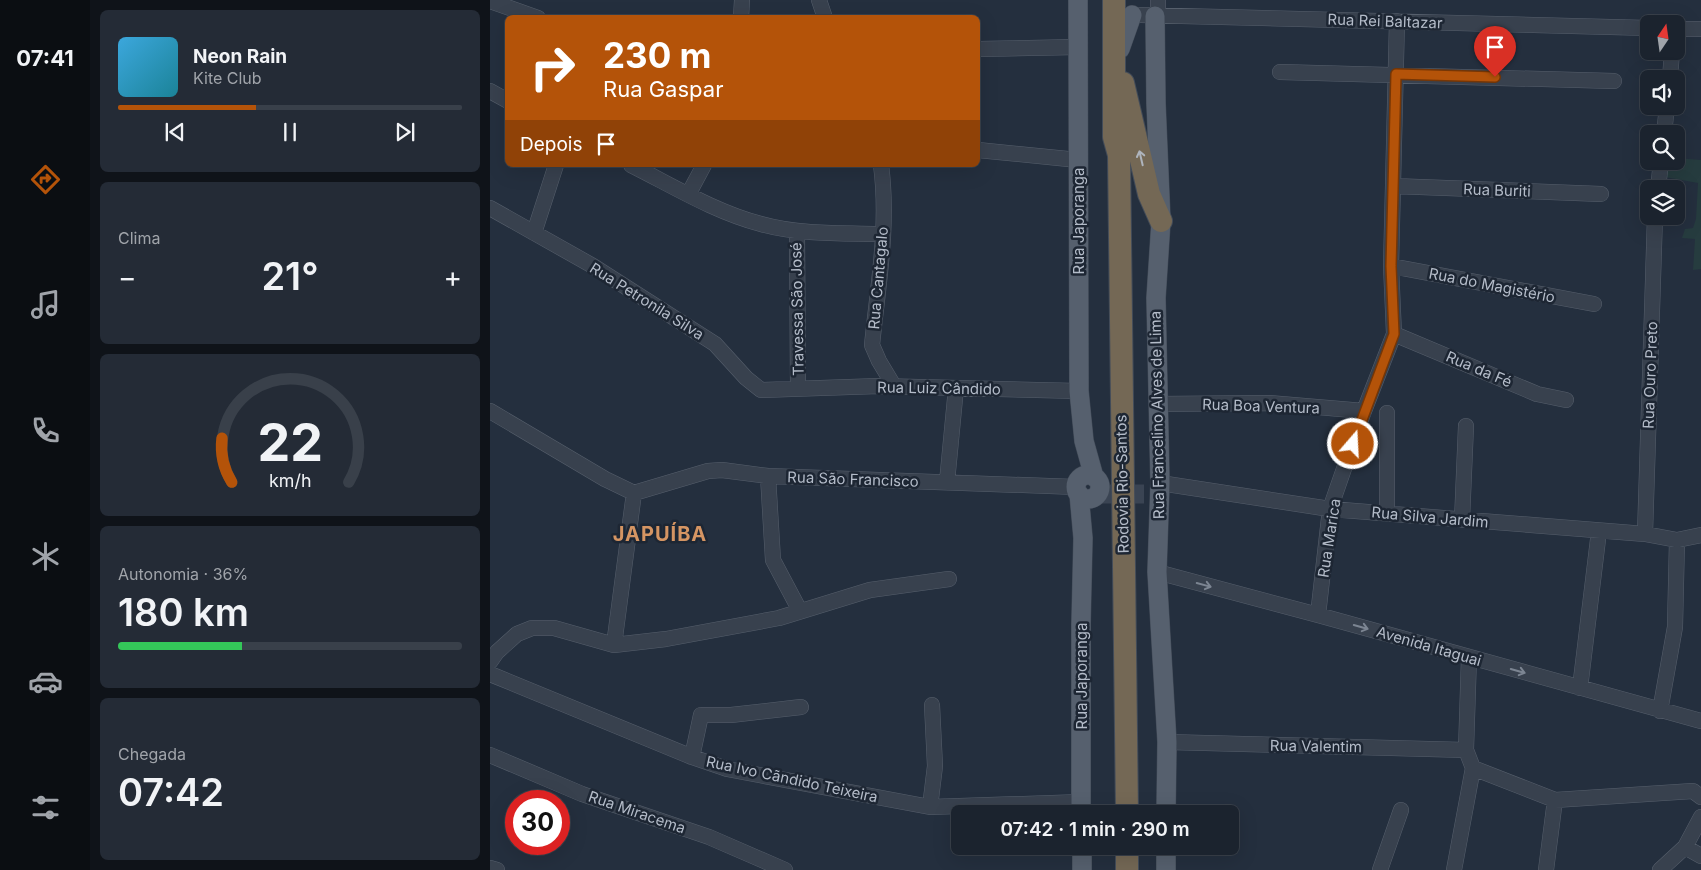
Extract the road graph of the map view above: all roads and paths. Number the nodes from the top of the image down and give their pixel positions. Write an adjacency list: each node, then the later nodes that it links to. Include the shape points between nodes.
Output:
1 (742, 0): 7 (street)
2 (819, 0): 8 (street)
3 (1078, 0): 13 (main road, Rua Japoranga)
4 (490, 1): 6 (street)
5 (1137, 10): 9 (street, Rua Rei Baltazar); 17 (highway, Rodovia Rio-Santos, via 1120,49); 22 (highway, Rodovia Rio-Santos, via 1114,137); 32 (main road, Rua Francelino Alves de Lima, via 1156,103)
6 (530, 15)
7 (741, 15)
8 (823, 15)
9 (1397, 21): 10 (street, Rua Rei Baltazar); 16 (street, Rua Marica)
10 (1640, 28)
11 (1685, 29): 12 (street)
12 (1701, 29)
13 (1078, 47): 14 (street); 23 (main road, Rua Japoranga)
14 (980, 49)
15 (1280, 72): 16 (street)
16 (1396, 74): 18 (street); 28 (street, Rua Marica)
17 (1121, 77): 22 (highway, Rodovia Rio-Santos, via 1123,141); 32 (highway, one-way to 17, via 1149,194)
18 (1614, 80)
19 (490, 91): 20 (street)
20 (505, 99)
21 (980, 150): 23 (street)
22 (1118, 155): 83 (highway, Rodovia Rio-Santos)
23 (1078, 160): 43 (main road, Rua Japoranga)
24 (555, 167): 35 (street)
25 (635, 167): 29 (street)
26 (703, 167): 29 (street)
27 (881, 167): 36 (street, Rua Cantagalo)
28 (1393, 186): 30 (street, Rua Buriti); 37 (street, Rua Marica)
29 (689, 193): 34 (street, via 709,205 760,224)
30 (1601, 194)
31 (490, 208): 35 (street, Rua Petronila Silva)
32 (1161, 221): 45 (main road, Rua Francelino Alves de Lima, via 1156,298)
33 (1655, 225): 59 (street, Rua Ouro Preto)
34 (797, 231): 36 (street); 41 (street, Travessa São José)
35 (534, 233): 41 (street, Rua Petronila Silva, via 593,266 715,344 761,390)
36 (884, 234): 40 (street, Rua Cantagalo, via 872,345)
37 (1391, 266): 38 (street, Rua do Magistério); 39 (street, Rua Marica)
38 (1594, 304)
39 (1394, 334): 44 (street, Rua da Fé, via 1537,394); 47 (street, Rua Marica)
40 (894, 386): 41 (street, Rua Luiz Cândido); 42 (street, Rua Luiz Cândido)
41 (798, 388)
42 (956, 388): 43 (street, Rua Luiz Cândido); 51 (street)
43 (1079, 391): 53 (main road, Rua Japoranga)
44 (1566, 400)
45 (1157, 404): 47 (street, Rua Boa Ventura, via 1270,403); 52 (main road, Rua Francelino Alves de Lima)
46 (490, 411): 54 (street)
47 (1364, 411): 55 (street, Rua Marica)
48 (1387, 413): 56 (street)
49 (1466, 426): 57 (street)
50 (768, 476): 51 (street, Rua São Francisco); 54 (street, Rua São Francisco, via 708,471); 64 (street, via 773,560)
51 (947, 482): 53 (street, Rua São Francisco)
52 (1160, 483): 55 (street, Rua Silva Jardim); 62 (main road, Rua Francelino Alves de Lima)
53 (1084, 487): 82 (main road, Rua Japoranga)
54 (634, 493): 66 (street)
55 (1330, 509): 56 (street, Rua Silva Jardim); 65 (street, Rua Marica)
56 (1387, 514): 57 (street, Rua Silva Jardim)
57 (1462, 520): 58 (street, Rua Silva Jardim)
58 (1599, 531): 59 (street, Rua Silva Jardim); 70 (street)
59 (1645, 534): 61 (street, Rua Silva Jardim)
60 (1701, 535): 61 (street, Rua Silva Jardim)
61 (1677, 540): 73 (street, via 1675,627)
62 (1157, 572): 65 (street, Avenida Itaguai, one-way to 65); 75 (main road, Rua Francelino Alves de Lima)
63 (949, 579): 64 (street, via 870,590)
64 (800, 611): 66 (street, via 779,618 666,639)
65 (1318, 615): 67 (street, Avenida Itaguai, one-way to 67)
66 (614, 645): 68 (street, via 554,628 532,628 517,634)
67 (1469, 657): 70 (street, Avenida Itaguai, one-way to 70); 76 (street)
68 (490, 662)
69 (490, 674): 78 (street, Rua Ivo Cãndido Teixeira)
70 (1580, 688): 73 (street, Avenida Itaguai)
71 (932, 706): 85 (street, via 935,766)
72 (801, 707): 78 (street, via 701,715)
73 (1660, 710): 74 (street, Avenida Itaguai)
74 (1701, 721)
75 (1167, 742): 76 (street, Rua Valentim); 84 (main road, Rua Francelino Alves de Lima)
76 (1466, 750): 79 (street)
77 (490, 755): 97 (street, Rua Miracema, via 582,794 709,837)
78 (692, 757): 85 (street, Rua Ivo Cãndido Teixeira, via 727,769)
79 (1473, 768): 81 (street); 101 (street)
80 (1701, 797): 81 (street, via 1693,791)
81 (1555, 800): 102 (street)
82 (1081, 805)
83 (1127, 805)
84 (1166, 805)
85 (930, 807): 86 (street, Rua Ivo Cãndido Teixeira)
86 (951, 807)
87 (1401, 810): 95 (street)
88 (1701, 817): 89 (street)
89 (1685, 847): 93 (street); 103 (street)
90 (1082, 855): 98 (main road)
91 (1127, 855): 99 (highway)
92 (1166, 855): 100 (main road)
93 (1701, 856)
94 (490, 868): 96 (street)
95 (1385, 869)
96 (496, 870)
97 (784, 870)
98 (1082, 870)
99 (1128, 870)
100 (1166, 870)
101 (1454, 870)
102 (1546, 870)
103 (1660, 870)

